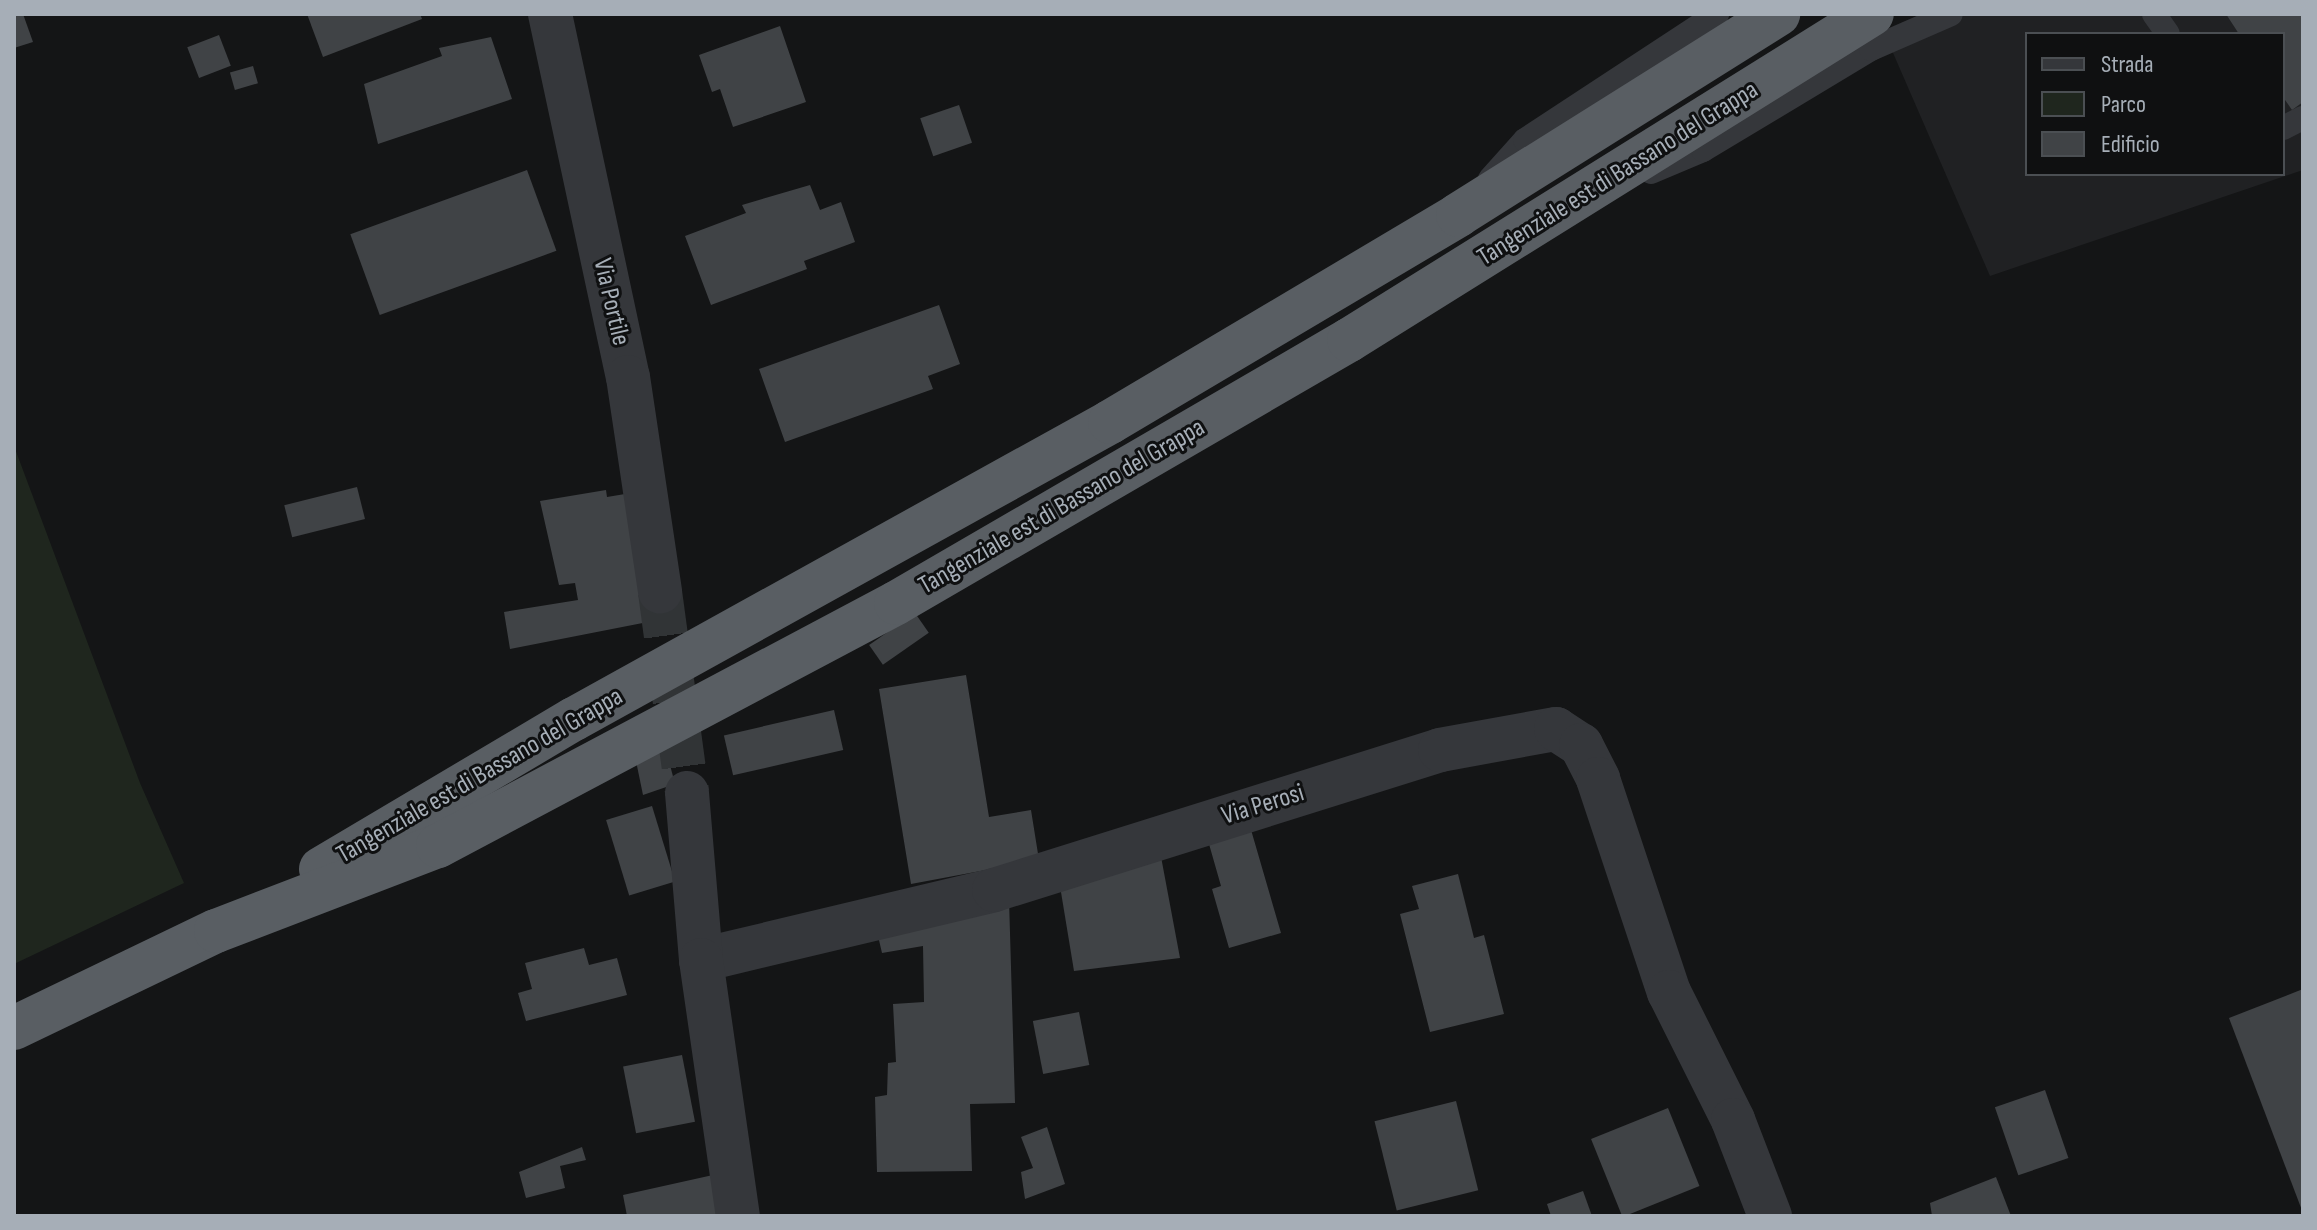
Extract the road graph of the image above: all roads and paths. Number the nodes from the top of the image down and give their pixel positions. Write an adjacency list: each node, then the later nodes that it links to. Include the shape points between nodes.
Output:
1 (550, 14): 12 (street, Via Portile, via 628,377)
2 (1717, 14): 11 (lane, via 1525,140)
3 (1778, 14): 11 (highway, Tangenziale est di Bassano del Grappa)
4 (1872, 14): 10 (highway, Tangenziale est di Bassano del Grappa)
5 (1951, 14): 10 (lane, via 1871,49 1703,150)
6 (2154, 14): 7 (lane)
7 (2167, 32)
8 (2303, 118): 9 (lane)
9 (2285, 127)
10 (1561, 211): 14 (highway, Tangenziale est di Bassano del Grappa, via 1134,467 654,733 438,846)
11 (1458, 215): 14 (highway, Tangenziale est di Bassano del Grappa, via 1110,422 574,719)
12 (660, 592)
13 (687, 793): 15 (street)
14 (216, 931): 16 (highway, Tangenziale est di Bassano del Grappa)
15 (701, 960): 17 (street); 18 (street, Via Perosi, via 994,890 1440,750 1556,729 1581,745 1598,779 1669,992 1733,1120)
16 (14, 1028)
17 (738, 1216)
18 (1770, 1216)

